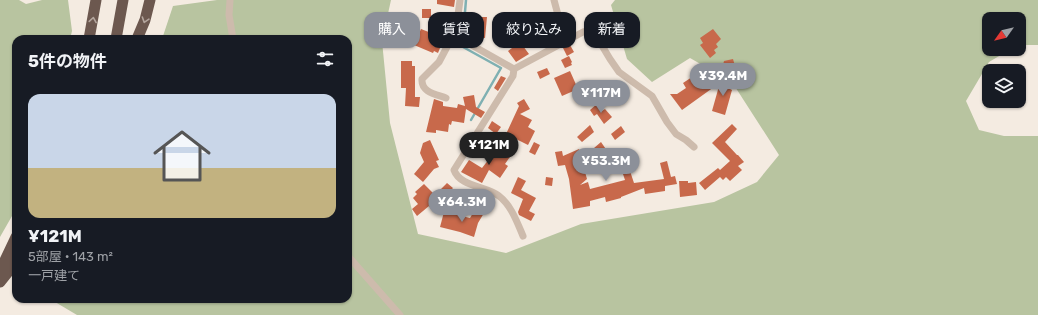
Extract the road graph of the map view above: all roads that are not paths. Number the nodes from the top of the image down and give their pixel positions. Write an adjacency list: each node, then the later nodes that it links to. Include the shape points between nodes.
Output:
1 (96, 0): 9 (highway, one-way to 1)
2 (123, 0): 10 (highway)
3 (150, 0): 11 (highway, one-way to 11)
4 (230, 0): 12 (street)
5 (460, 0): 7 (street)
6 (554, 0): 8 (street)
7 (458, 12)
8 (557, 12)
9 (90, 35)
10 (117, 35)
11 (139, 35)
12 (232, 35)
13 (576, 36): 19 (street, via 586,31 595,34 619,72 652,96 676,134)
14 (446, 48): 18 (street, via 439,62 422,79 424,89)
15 (477, 48): 17 (street)
16 (552, 48): 17 (street)
17 (514, 69): 20 (street, via 513,76 454,170 456,175 497,194 505,201)
18 (446, 98)
19 (694, 147)
20 (523, 236)
21 (12, 246): 25 (highway)
22 (12, 258): 26 (highway)
23 (352, 261): 28 (street)
24 (12, 267): 27 (highway)
25 (0, 271)
26 (0, 278)
27 (0, 282)
28 (400, 315)

